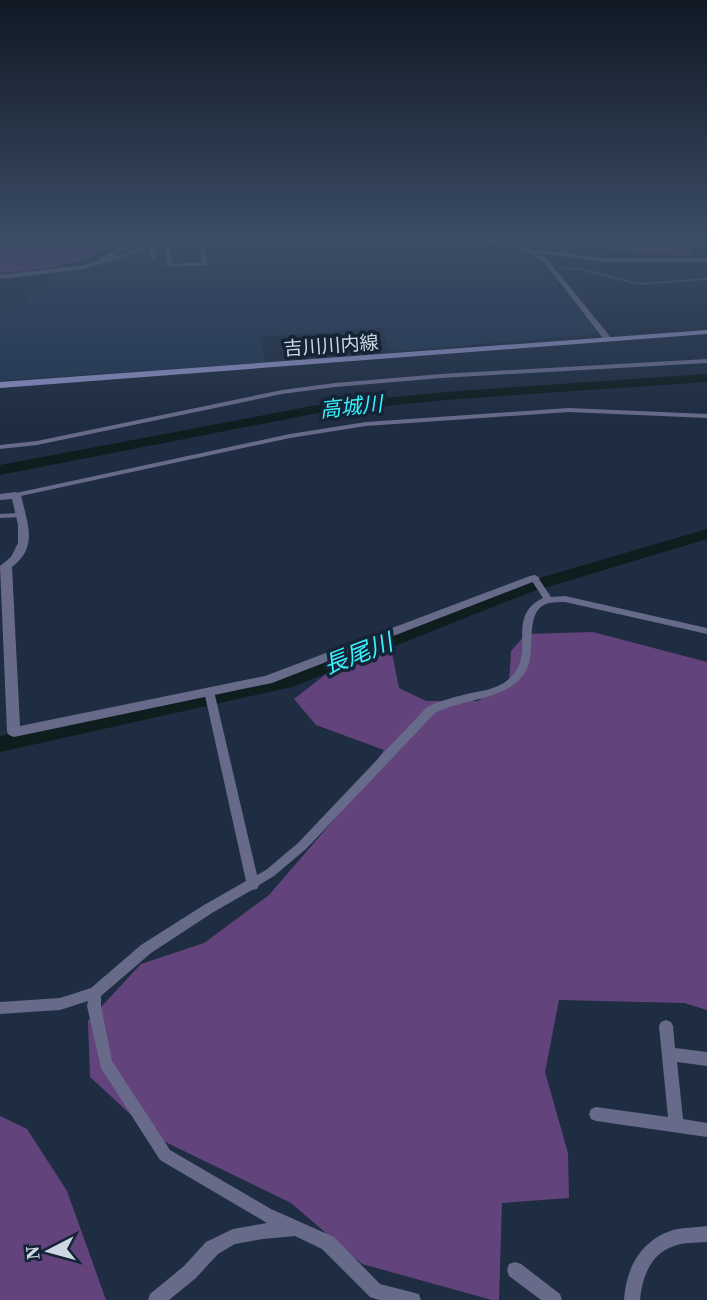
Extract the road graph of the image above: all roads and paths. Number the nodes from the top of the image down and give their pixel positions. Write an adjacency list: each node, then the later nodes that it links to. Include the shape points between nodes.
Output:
1 (575, 298): 3 (street)
2 (707, 332): 3 (main road, 吉川川内線)
3 (608, 339): 5 (main road, 吉川川内線)
4 (707, 361): 7 (street, via 322,386)
5 (0, 385)
6 (707, 416): 8 (street, via 569,410 366,424 269,440)
7 (0, 447)
8 (16, 495): 9 (street); 10 (street)
9 (0, 497)
10 (19, 515): 11 (street); 15 (street, via 26,540 18,559 6,566 14,732)
11 (0, 516)
12 (537, 582): 13 (street); 15 (street, via 295,671)
13 (548, 599): 14 (street); 16 (street, via 532,607 527,617 525,665 513,681 431,709 302,846)
14 (707, 631)
15 (210, 696): 16 (street)
16 (253, 885): 17 (street, via 158,942)
17 (95, 993): 18 (street, via 60,1004); 25 (street, via 106,1063 165,1155)
18 (0, 1008)
19 (666, 1026): 20 (street)
20 (669, 1054): 21 (street); 23 (street)
21 (707, 1059)
22 (596, 1114): 23 (street)
23 (676, 1125): 24 (street)
24 (707, 1130)
25 (296, 1228): 28 (street, via 233,1237 212,1248); 29 (street, via 328,1243 376,1291)
26 (707, 1234): 31 (street, via 674,1238 646,1254 632,1284)
27 (515, 1270): 30 (street)
28 (156, 1300)
29 (413, 1300)
30 (554, 1300)
31 (632, 1300)

